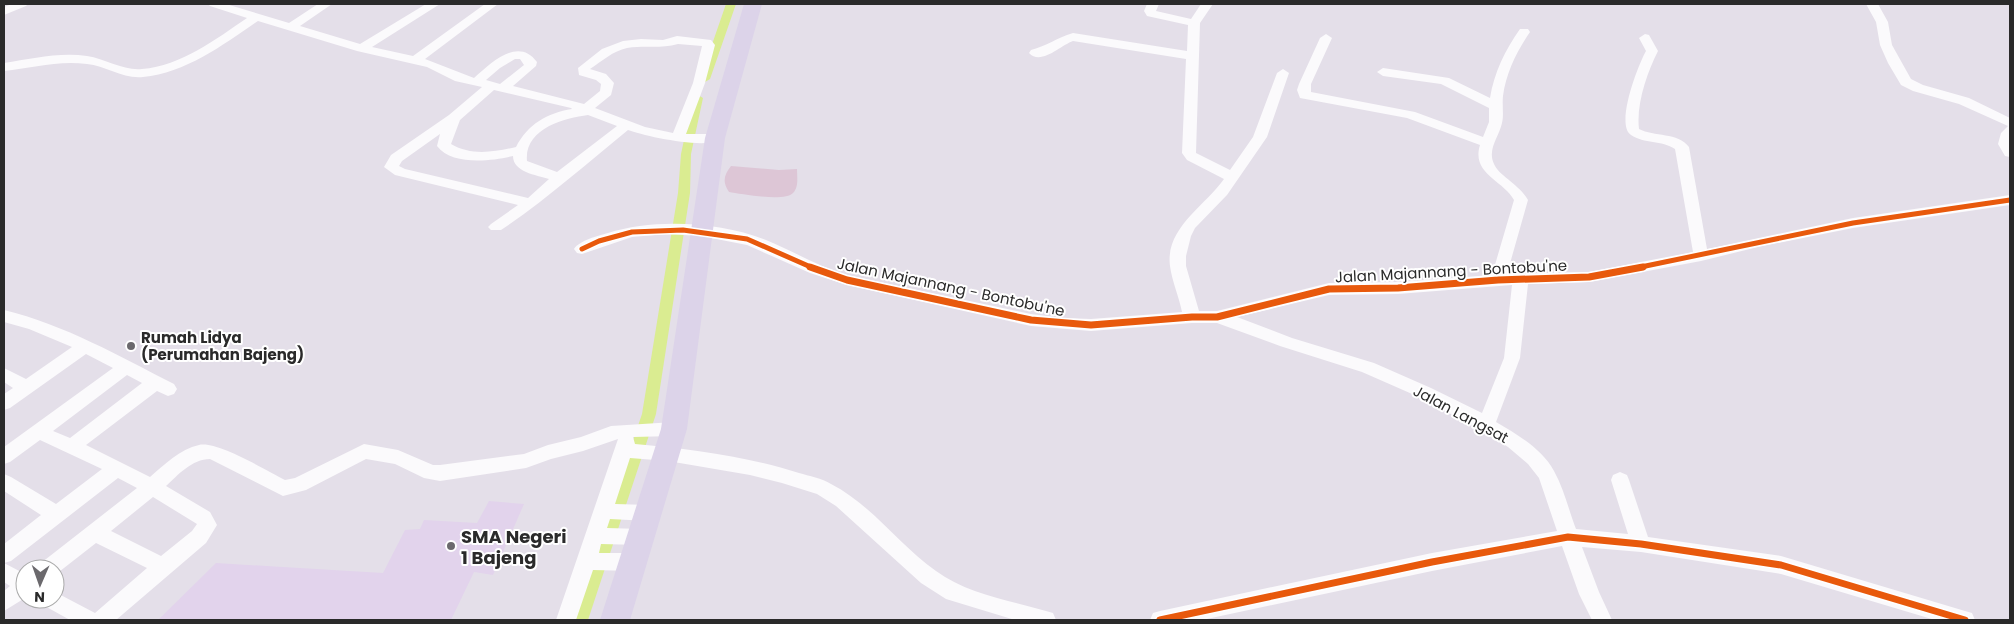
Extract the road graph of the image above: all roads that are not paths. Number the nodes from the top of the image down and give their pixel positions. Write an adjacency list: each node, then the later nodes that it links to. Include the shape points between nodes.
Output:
1 (22, 4): 10 (street)
2 (214, 4): 11 (street)
3 (326, 4): 13 (street)
4 (434, 4): 17 (street)
5 (492, 4): 20 (street)
6 (753, 4): 32 (highway)
7 (1152, 4): 12 (street, via 1151,13)
8 (1207, 4): 12 (street)
9 (1872, 4): 28 (street, via 1882,22 1886,45 1906,82 1964,101)
10 (4, 11)
11 (258, 16): 13 (street); 21 (street, via 192,58 142,73 86,60)
12 (1194, 23): 19 (street)
13 (292, 26): 17 (street)
14 (1524, 32): 25 (street, via 1509,57)
15 (1326, 38): 33 (street, via 1305,84 1305,95 1410,115)
16 (1645, 38): 45 (street, via 1652,51 1636,99 1632,128 1641,135 1682,147)
17 (361, 48): 20 (street)
18 (1035, 53): 19 (street, via 1045,52 1073,36)
19 (1194, 56): 36 (street, via 1190,153)
20 (416, 60): 24 (street)
21 (4, 66)
22 (1383, 72): 25 (street, via 1444,82)
23 (1284, 73): 36 (street, via 1263,130)
24 (490, 86): 26 (street); 27 (street)
25 (1496, 106): 33 (street, via 1495,124)
26 (590, 110): 29 (street); 31 (street, via 606,92 608,83 601,77 584,72 584,68 606,52 634,43 707,42 709,45 699,83); 34 (street, via 547,120 532,131)
27 (454, 118): 34 (street, via 444,141 449,150 486,157); 40 (street, via 396,158 391,166 393,169)
28 (2010, 122)
29 (626, 125): 31 (street); 37 (street)
30 (2010, 130): 35 (street, via 2005,137 2005,146)
31 (681, 138): 32 (street)
32 (710, 139): 43 (highway)
33 (1486, 143): 47 (street, via 1486,164 1490,171 1514,188 1521,200)
34 (520, 150): 37 (street, via 519,158 523,165)
35 (2010, 153)
36 (1232, 177): 49 (street, via 1183,236 1178,266)
37 (559, 178): 40 (street)
38 (2010, 200): 39 (street, Jalan Majannang - Bontobu'ne)
39 (1990, 202): 41 (street); 45 (street, Jalan Majannang - Bontobu'ne, via 1853,223)
40 (530, 203): 42 (street)
41 (2010, 208)
42 (496, 227)
43 (698, 230): 44 (street, Jalan Majannang - Bontobu'ne, via 638,230 618,234); 49 (street, Jalan Majannang - Bontobu'ne, via 752,241 833,277 1041,321 1091,325); 58 (highway)
44 (582, 249)
45 (1701, 256): 46 (street, Jalan Majannang - Bontobu'ne, via 1589,277)
46 (1521, 279): 47 (street, Jalan Majannang - Bontobu'ne); 56 (street, via 1512,358)
47 (1498, 280): 50 (street, Jalan Majannang - Bontobu'ne, via 1398,288 1329,289 1238,310)
48 (4, 316): 51 (street)
49 (1192, 317): 50 (street, Jalan Majannang - Bontobu'ne)
50 (1218, 318): 56 (street, Jalan Langsat, via 1376,370)
51 (85, 346): 52 (street); 54 (street)
52 (126, 368): 59 (street); 60 (street, via 161,386)
53 (4, 374): 54 (street)
54 (26, 387): 55 (street)
55 (4, 403)
56 (1486, 425): 74 (street, Jalan Langsat, via 1511,439 1543,466)
57 (633, 430): 58 (street); 61 (street); 67 (street, via 611,433 526,461 440,473 394,455 364,451 299,485 283,488 205,450 192,454)
58 (667, 430): 62 (highway)
59 (38, 432): 60 (street); 63 (street)
60 (72, 446): 64 (street)
61 (627, 450): 62 (street); 68 (street)
62 (660, 453): 69 (highway); 90 (street, via 750,468 823,488 843,500 928,577 952,593)
63 (4, 457)
64 (117, 468): 67 (street); 70 (street)
65 (1620, 480): 75 (street)
66 (4, 482): 70 (street)
67 (152, 486): 71 (street); 80 (street, via 203,518 207,526 199,538)
68 (605, 511): 69 (street); 72 (street)
69 (640, 513): 73 (highway)
70 (57, 515): 76 (street)
71 (95, 533): 77 (street); 80 (street)
72 (598, 536): 73 (street); 78 (street)
73 (634, 536): 79 (highway)
74 (1568, 537): 75 (street); 91 (street, via 1432,562); 92 (street, Jalan Langsat)
75 (1641, 544): 93 (street, via 1781,564)
76 (4, 555)
77 (61, 559)
78 (589, 561): 79 (street); 88 (street)
79 (627, 562): 89 (highway)
80 (163, 566): 87 (street)
81 (4, 572): 82 (street)
82 (15, 579)
83 (15, 594): 84 (street)
84 (4, 602)
85 (65, 607): 86 (street)
86 (89, 620)
87 (101, 620)
88 (566, 620)
89 (615, 620)
90 (1046, 620)
91 (1160, 620)
92 (1602, 620)
93 (1966, 620)

